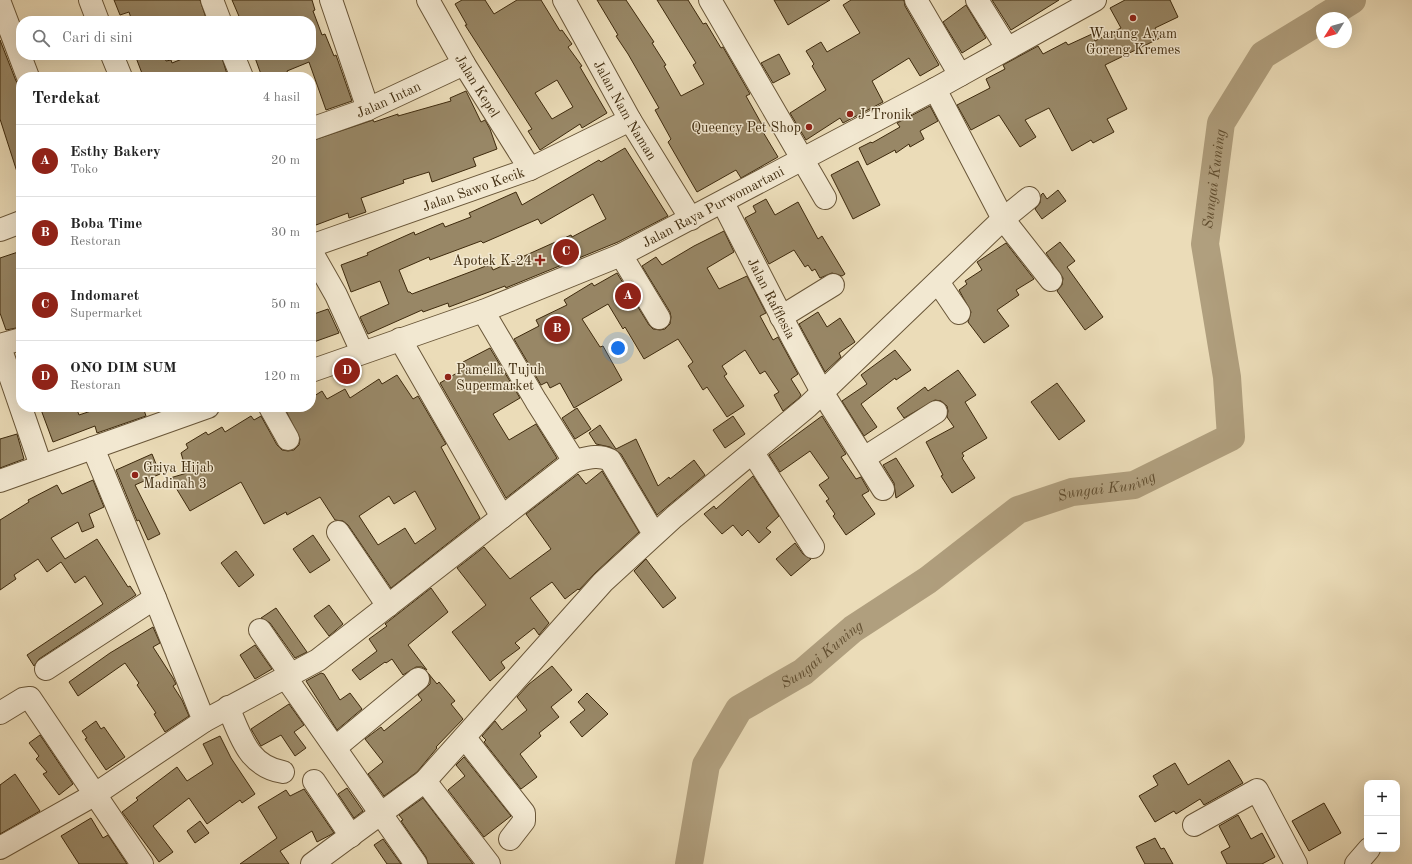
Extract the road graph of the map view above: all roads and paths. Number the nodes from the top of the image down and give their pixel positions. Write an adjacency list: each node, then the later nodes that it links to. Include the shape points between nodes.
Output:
1 (90, 0): 12 (street)
2 (212, 0): 13 (street)
3 (331, 0): 25 (street)
4 (428, 0): 19 (street, Jalan Kepel)
5 (564, 0): 26 (street, Jalan Nam Naman)
6 (710, 0): 28 (street)
7 (916, 0): 23 (street)
8 (977, 0): 15 (street)
9 (1095, 0): 11 (street, Jalan Raya Purwomartani)
10 (0, 3): 14 (street)
11 (1068, 7): 15 (street, Jalan Raya Purwomartani)
12 (96, 16)
13 (218, 16)
14 (16, 45)
15 (1007, 48): 23 (street, Jalan Raya Purwomartani)
16 (22, 60): 20 (street)
17 (114, 60): 21 (street)
18 (235, 60): 22 (street)
19 (464, 64): 25 (street, Jalan Intan); 29 (street, Jalan Kepel)
20 (26, 72)
21 (119, 72)
22 (240, 72)
23 (960, 74): 24 (street, Jalan Raya Purwomartani)
24 (935, 89): 28 (street, Jalan Raya Purwomartani); 34 (street)
25 (368, 108): 27 (street, Jalan Intan)
26 (630, 120): 29 (street, Jalan Sawo Kecik); 33 (street, Jalan Nam Naman)
27 (316, 127)
28 (804, 160): 30 (street); 32 (street, Jalan Raya Purwomartani)
29 (530, 169): 37 (street, Jalan Sawo Kecik)
30 (825, 198)
31 (1029, 198): 34 (street)
32 (723, 203): 33 (street, Jalan Raya Purwomartani); 45 (street, Jalan Rafflesia)
33 (691, 219): 38 (street, Jalan Raya Purwomartani)
34 (1003, 219): 40 (street); 41 (street)
35 (16, 224): 36 (street)
36 (0, 230)
37 (316, 244)
38 (621, 255): 43 (street, Jalan Raya Purwomartani); 46 (street)
39 (316, 260): 50 (street, via 336,295)
40 (1051, 280)
41 (938, 282): 44 (street); 52 (street)
42 (833, 285): 45 (street)
43 (483, 311): 47 (street, Jalan Raya Purwomartani); 62 (street)
44 (959, 312)
45 (782, 317): 52 (street, Jalan Rafflesia)
46 (659, 318)
47 (400, 339): 50 (street, Jalan Raya Purwomartani); 66 (street)
48 (16, 341): 49 (street)
49 (0, 346): 53 (street)
50 (362, 352): 51 (street, Jalan Raya Purwomartani)
51 (316, 368)
52 (822, 392): 60 (street); 61 (street, Jalan Rafflesia)
53 (16, 393)
54 (23, 412): 63 (street)
55 (194, 412): 59 (street)
56 (273, 412): 58 (street)
57 (936, 412): 61 (street)
58 (288, 439)
59 (93, 448): 63 (street); 70 (street)
60 (753, 453): 68 (street); 69 (street)
61 (864, 458): 65 (street, Jalan Rafflesia)
62 (574, 461): 66 (street); 68 (street, via 594,457 610,460)
63 (41, 466): 64 (street)
64 (0, 481)
65 (883, 488)
66 (502, 517): 71 (street)
67 (338, 532): 71 (street)
68 (654, 534): 79 (street, via 603,582)
69 (813, 547)
70 (156, 598): 73 (street); 78 (street)
71 (388, 606): 74 (street, via 318,660)
72 (260, 630): 74 (street)
73 (46, 669)
74 (289, 677): 76 (street); 80 (street)
75 (418, 679): 80 (street)
76 (228, 707): 78 (street); 81 (street, via 254,758 267,768)
77 (0, 713): 84 (street, via 23,699 30,698)
78 (204, 721): 84 (street)
79 (465, 738): 83 (street); 88 (street, via 524,814 524,820)
80 (336, 747): 85 (street)
81 (283, 772)
82 (314, 781): 87 (street)
83 (425, 781): 85 (street); 94 (street)
84 (94, 795): 89 (street); 91 (street)
85 (381, 814): 87 (street); 93 (street)
86 (1194, 826): 95 (street, via 1257,790)
87 (351, 836): 92 (street)
88 (510, 838)
89 (0, 848)
90 (1366, 852): 96 (street)
91 (142, 864)
92 (312, 864)
93 (416, 864)
94 (489, 864)
95 (1296, 864)
96 (1356, 864)

